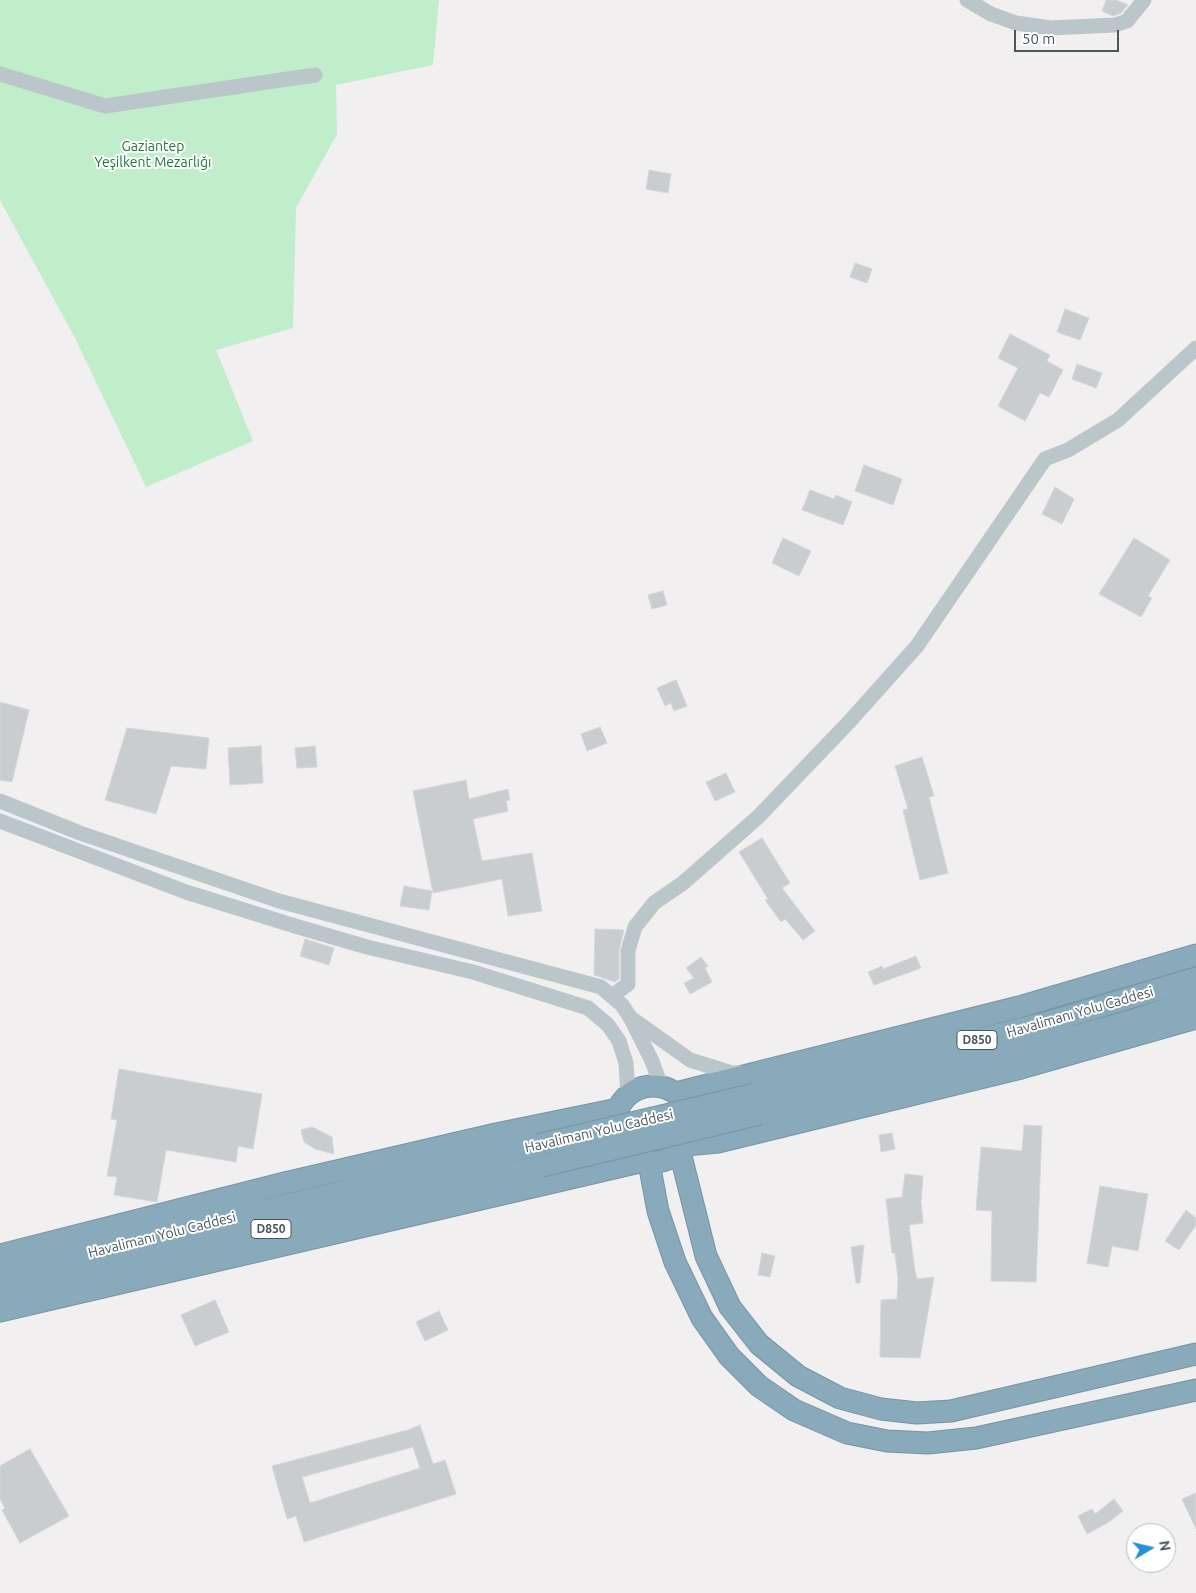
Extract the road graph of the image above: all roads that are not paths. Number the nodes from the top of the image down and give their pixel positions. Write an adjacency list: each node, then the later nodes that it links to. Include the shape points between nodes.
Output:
1 (967, 0): 2 (street, via 1016,24 1051,28 1116,25 1127,21)
2 (1144, 0)
3 (0, 74): 4 (street, via 105,106)
4 (315, 75)
5 (1196, 348): 10 (street, via 1118,420 1068,450 1044,459 917,646 758,817 683,883 654,904 635,927 628,951 628,984)
6 (0, 801): 10 (street, via 80,833 279,901 601,987)
7 (0, 822): 16 (street, via 186,892 313,932 473,972 588,1008 608,1025 619,1041 626,1063)
8 (1196, 955): 14 (highway, via 1019,1007)
9 (1196, 978): 17 (highway, Havalimanı Yolu Caddesi / D850)
10 (612, 996): 12 (street)
11 (1196, 1000): 17 (highway, Havalimanı Yolu Caddesi / D850, via 1039,1046)
12 (630, 1017): 14 (street, via 690,1060 732,1073); 15 (street)
13 (1196, 1018): 18 (highway, via 1021,1068)
14 (757, 1072): 15 (highway)
15 (668, 1090): 16 (highway, via 644,1087); 18 (highway, via 690,1113 692,1130)
16 (623, 1102): 19 (highway, via 615,1127 620,1144 632,1156); 20 (highway)
17 (757, 1104): 21 (highway, Havalimanı Yolu Caddesi / D850, bridge, via 538,1145); 22 (highway, Havalimanı Yolu Caddesi / D850, bridge, via 542,1166)
18 (683, 1149): 19 (highway, via 666,1161); 26 (highway, via 706,1256 730,1307 759,1344 798,1376 840,1398 881,1409 917,1413 951,1411)
19 (646, 1162): 23 (highway); 27 (highway, via 675,1262 702,1318 729,1356 759,1386 794,1410 847,1433 887,1442 928,1443 976,1438)
20 (0, 1255)
21 (0, 1273)
22 (0, 1293)
23 (0, 1311)
24 (1196, 1350): 26 (highway)
25 (1196, 1354): 26 (highway)
26 (1121, 1371)
27 (1196, 1391)

